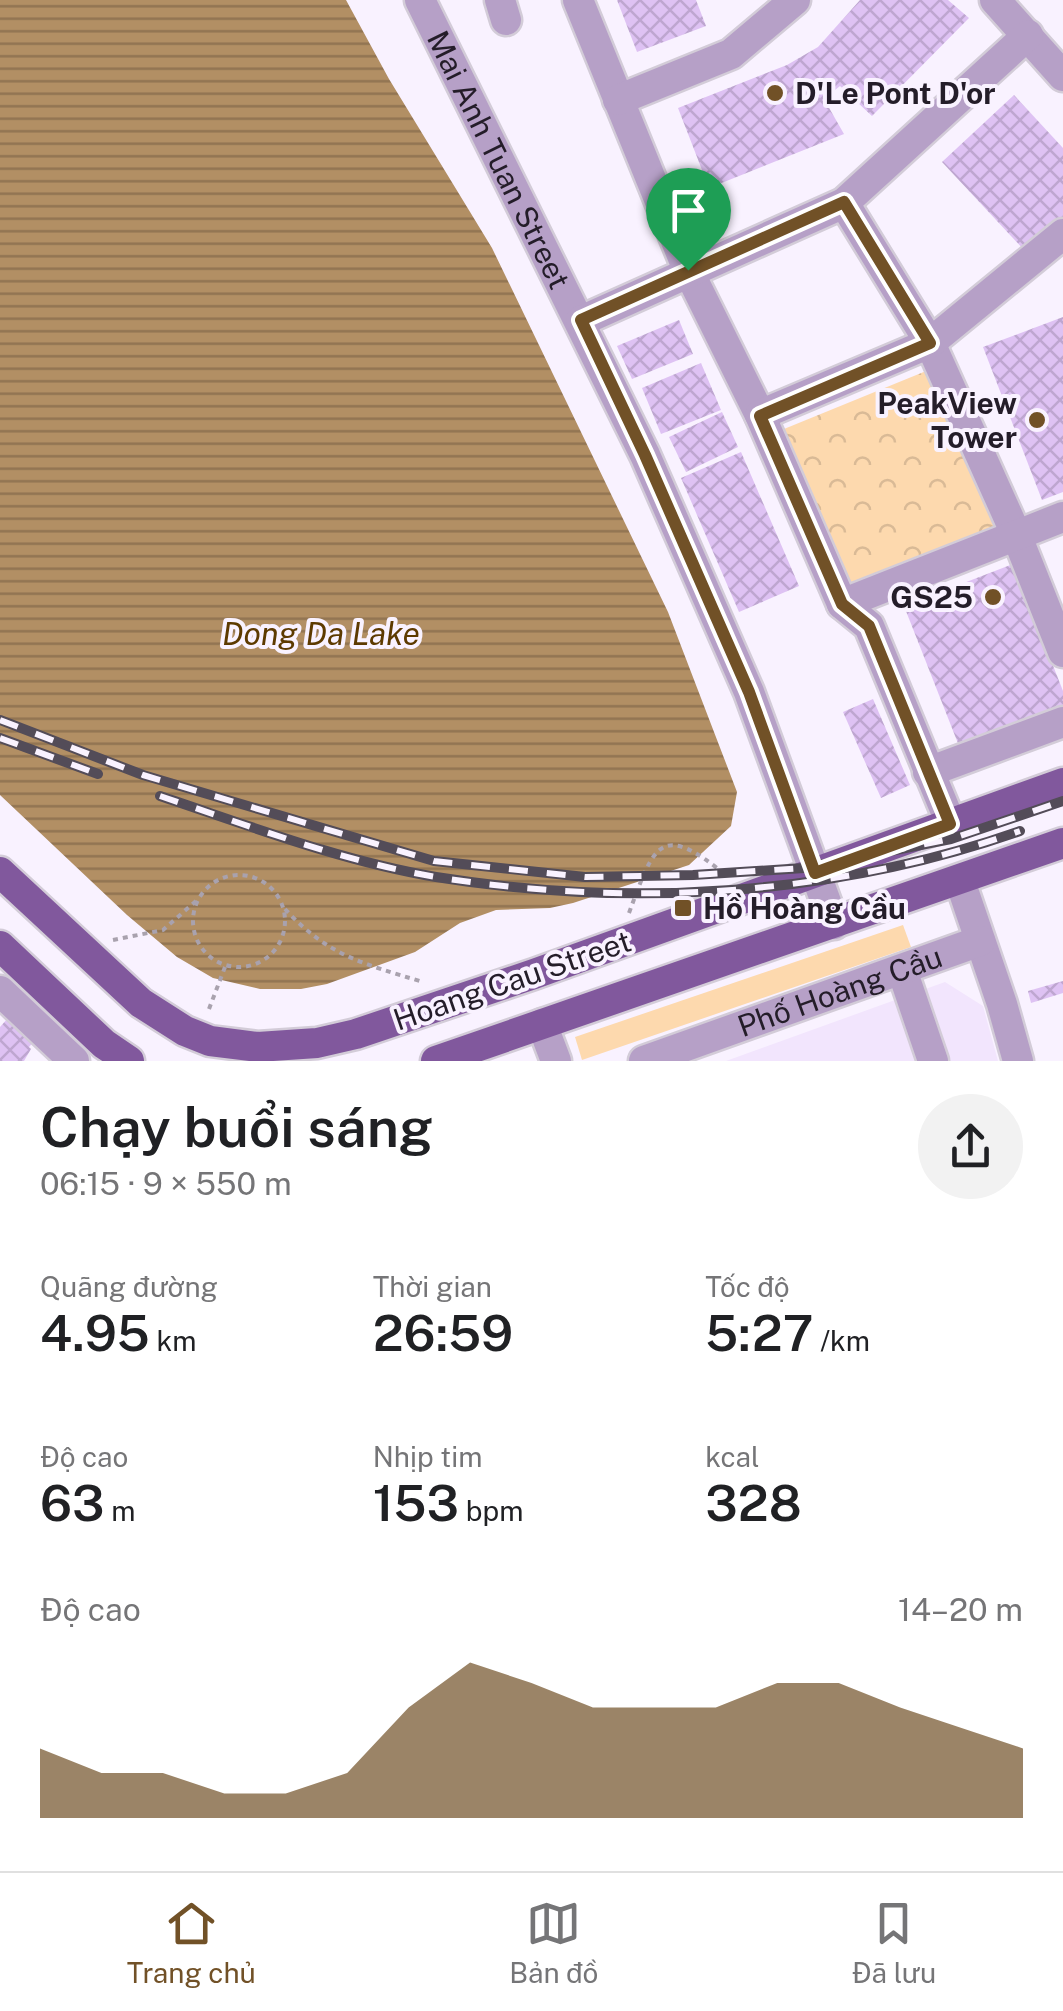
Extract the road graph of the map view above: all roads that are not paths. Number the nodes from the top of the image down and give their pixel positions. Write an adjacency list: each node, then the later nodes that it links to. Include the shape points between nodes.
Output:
1 (420, 0): 11 (street, Mai Anh Tuan Street)
2 (578, 0): 7 (street)
3 (794, 0): 7 (street, via 730,54)
4 (995, 0): 5 (street)
5 (1028, 36): 6 (street); 8 (street)
6 (1060, 65)
7 (618, 100): 10 (street)
8 (844, 202): 10 (street); 12 (street)
9 (1063, 234): 12 (street)
10 (688, 270): 11 (street); 13 (street)
11 (581, 320): 24 (street, Mai Anh Tuan Street, via 749,692)
12 (930, 343): 13 (street); 15 (street)
13 (760, 416): 16 (street)
14 (1063, 517): 15 (street)
15 (1016, 534): 16 (street); 17 (street)
16 (842, 604): 19 (street, via 869,626)
17 (1063, 652)
18 (1063, 722): 19 (street)
19 (928, 772): 21 (street)
20 (1063, 783): 21 (main road, Hoang Cau Street)
21 (950, 824): 24 (main road, Hoang Cau Street)
22 (1063, 843): 25 (main road, Hoang Cau Street)
23 (0, 872): 33 (main road, Hoang Cau Street, via 141,1003)
24 (815, 873): 26 (street, Mai Anh Tuan Street); 33 (main road, Hoang Cau Street, via 356,1034)
25 (960, 881): 26 (main road, Hoang Cau Street); 27 (street)
26 (834, 924): 31 (main road, Hoang Cau Street)
27 (980, 941): 29 (street, Phố Hoàng Cầu); 40 (street)
28 (0, 946): 36 (main road)
29 (902, 970): 34 (street); 39 (street, Phố Hoàng Cầu)
30 (0, 991): 32 (street)
31 (542, 1024): 37 (main road, Hoang Cau Street); 38 (street)
32 (43, 1050): 35 (street)
33 (207, 1051)
34 (931, 1060)
35 (74, 1061)
36 (129, 1061)
37 (436, 1061)
38 (556, 1061)
39 (644, 1061)
40 (1018, 1061)

